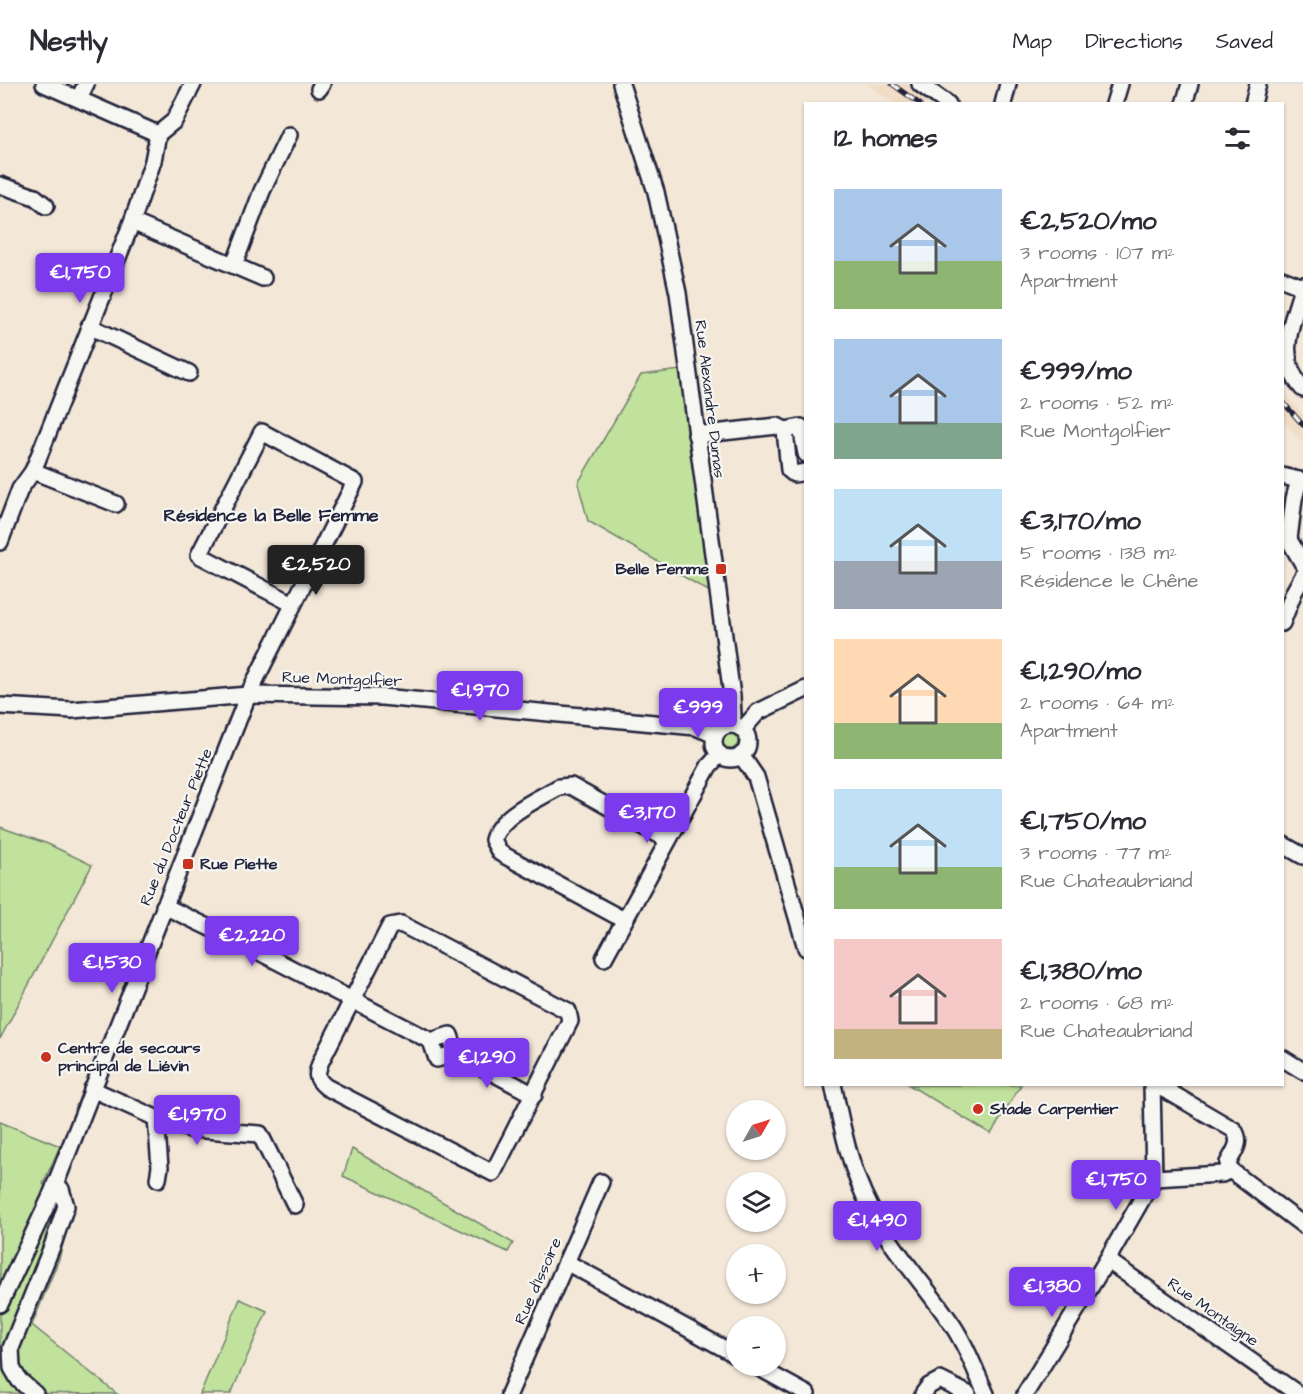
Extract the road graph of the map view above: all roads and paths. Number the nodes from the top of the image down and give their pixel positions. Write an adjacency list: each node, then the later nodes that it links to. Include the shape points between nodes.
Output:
1 (44, 84): 11 (street)
2 (86, 84): 11 (street)
3 (193, 84): 16 (street, via 174,121)
4 (621, 84): 29 (street, Rue Alexandre Dumas, via 665,226 678,293)
5 (920, 84): 10 (street)
6 (1008, 84): 12 (street)
7 (1120, 84): 13 (street)
8 (1190, 84): 14 (street)
9 (1258, 84): 15 (street)
10 (943, 95)
11 (79, 98): 16 (street)
12 (1004, 102)
13 (1115, 102)
14 (1185, 102)
15 (1254, 102)
16 (158, 134): 20 (street)
17 (289, 135): 21 (street, via 262,191)
18 (0, 185): 19 (street, via 35,197)
19 (46, 206)
20 (132, 222): 21 (street); 25 (street)
21 (234, 265): 22 (street)
22 (263, 278)
23 (1284, 280): 24 (street)
24 (1303, 286): 27 (street, via 1287,342 1287,361)
25 (90, 326): 26 (street); 31 (street)
26 (189, 373)
27 (1303, 389)
28 (784, 430): 29 (street, via 777,426); 30 (street, via 801,427); 32 (street, via 789,470 794,474)
29 (696, 435): 44 (street, Rue Alexandre Dumas)
30 (804, 443)
31 (33, 471): 35 (street); 37 (street, via 20,489)
32 (804, 472)
33 (1284, 476): 34 (street)
34 (1301, 480): 36 (street)
35 (116, 504)
36 (1286, 534): 38 (street)
37 (0, 542)
38 (1303, 564)
39 (1303, 576): 41 (street)
40 (293, 604): 40 (street, via 355,482 262,432 199,555); 43 (street)
41 (1284, 618)
42 (804, 690): 46 (street)
43 (248, 695): 45 (street, Rue Montgolfier, via 72,710); 48 (street, Rue Montgolfier, via 382,697 457,703 696,727); 54 (street, Rue du Docteur Piette)
44 (732, 702): 46 (street); 47 (street, Rue Alexandre Dumas)
45 (0, 706)
46 (758, 712): 47 (street)
47 (737, 727): 48 (street, via 722,728); 50 (street, via 746,734 747,746)
48 (716, 735): 49 (street, via 715,746)
49 (720, 754): 50 (street, via 730,758); 51 (street, via 709,766)
50 (741, 755): 56 (street, via 756,777)
51 (668, 840): 55 (street); 55 (street, via 571,786 559,787 497,828 493,840 500,853)
52 (1284, 845): 53 (street)
53 (1303, 856)
54 (164, 906): 58 (street); 64 (street, Rue du Docteur Piette)
55 (624, 920): 57 (street)
56 (804, 941)
57 (604, 958)
58 (352, 1000): 65 (street, via 431,1041 437,1059 456,1053); 65 (street, via 390,926 401,924 568,1011 570,1021); 65 (street, via 316,1073 326,1087 493,1173)
59 (1284, 1059): 60 (street)
60 (1303, 1071)
61 (833, 1086): 85 (street, via 848,1150 869,1205 893,1246 950,1320)
62 (1153, 1086): 68 (street)
63 (1157, 1086): 67 (street, via 1234,1130 1239,1142 1228,1162)
64 (92, 1089): 66 (street); 71 (street, Rue du Docteur Piette)
65 (534, 1095)
66 (156, 1118): 69 (street); 72 (street, via 190,1129 260,1134)
67 (1230, 1170): 68 (street); 73 (street)
68 (1154, 1178): 74 (street)
69 (158, 1179)
70 (601, 1182): 75 (street, Rue d'Issoire)
71 (55, 1184): 76 (street, Rue du Docteur Piette); 80 (street, via 61,1189 66,1206 11,1348 12,1368)
72 (295, 1205)
73 (1303, 1225)
74 (1107, 1260): 79 (street, Rue Montaigne); 86 (street)
75 (566, 1262): 77 (street); 81 (street, Rue d'Issoire)
76 (0, 1304)
77 (726, 1350)
78 (774, 1376): 82 (street)
79 (1288, 1391)
80 (35, 1394)
81 (508, 1394)
82 (807, 1394)
83 (923, 1394): 84 (street, via 940,1380)
84 (968, 1394)
85 (986, 1394)
86 (1025, 1394)

